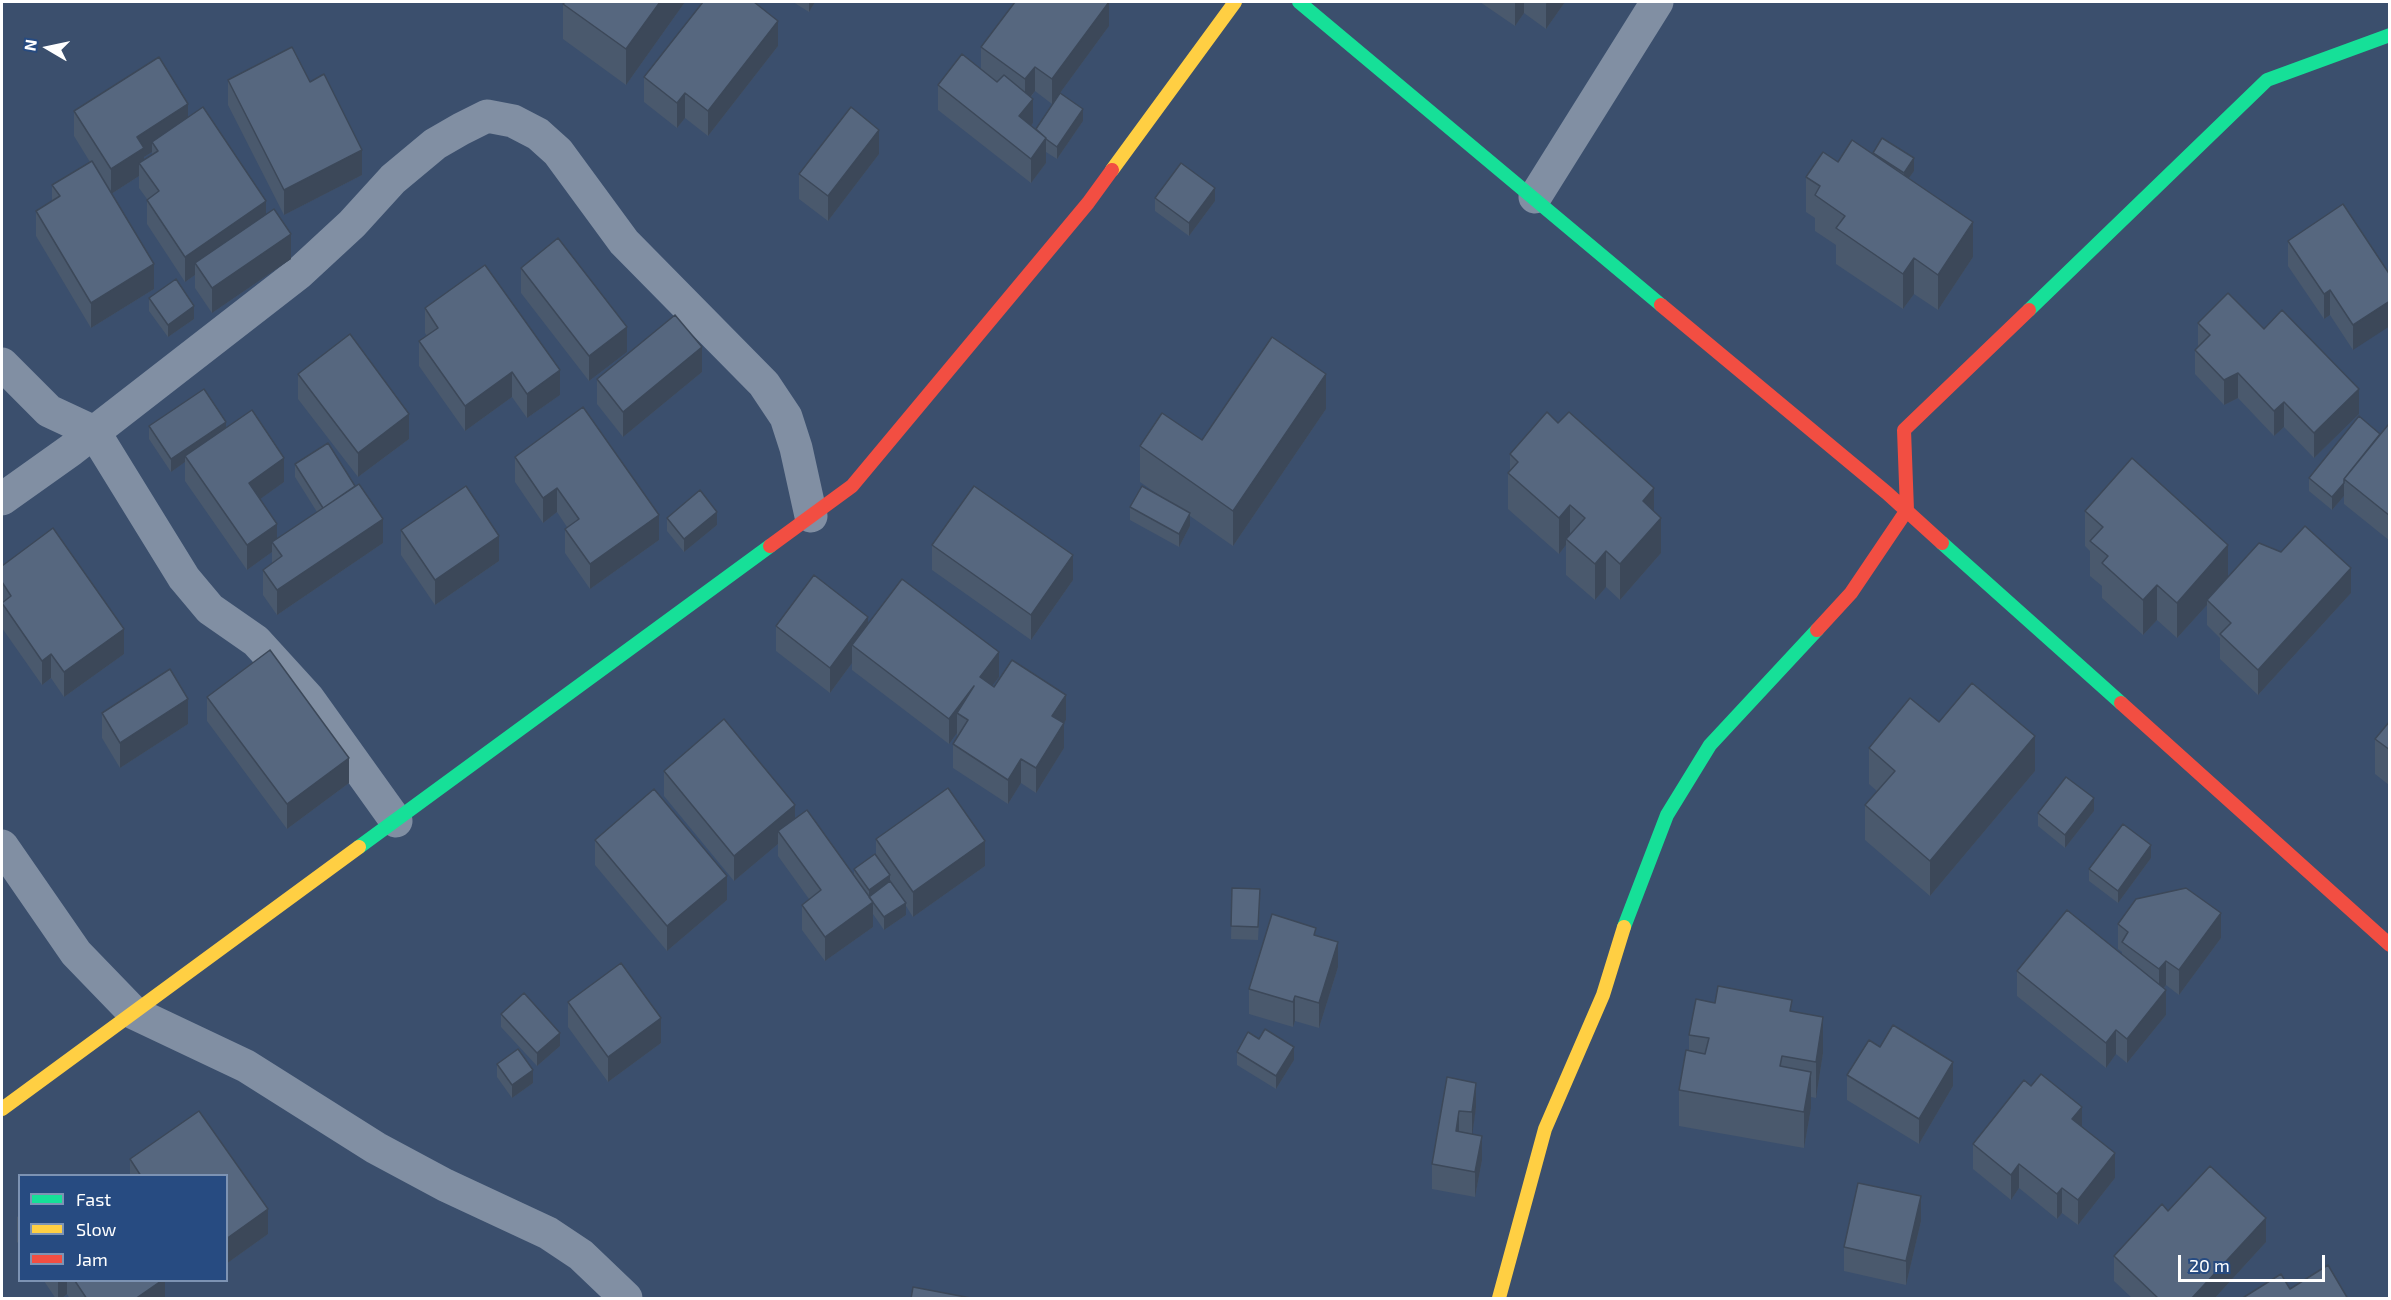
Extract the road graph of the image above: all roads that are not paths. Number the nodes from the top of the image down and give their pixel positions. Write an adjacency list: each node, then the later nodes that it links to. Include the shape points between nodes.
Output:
1 (1235, 2): 10 (street, via 1080,212 852,486)
2 (1299, 2): 5 (street)
3 (1658, 2): 5 (street)
4 (2390, 35): 9 (street, via 2267,80 1904,430)
5 (1535, 197): 9 (street)
6 (2, 364): 7 (street, via 50,411)
7 (94, 432): 8 (street); 10 (street, via 299,273 393,179 435,144 487,116 513,121 538,134 558,152 624,242 764,384 786,417); 11 (street, via 184,578 210,609 256,641 308,698)
8 (2, 499)
9 (1907, 510): 13 (street); 17 (street, via 1851,593 1710,745 1667,815 1603,994 1545,1129)
10 (811, 516): 11 (street)
11 (396, 821): 14 (street)
12 (2, 846): 14 (street, via 76,953)
13 (2390, 945)
14 (134, 1013): 15 (street); 16 (street, via 246,1066 376,1148 445,1185 548,1233 581,1255)
15 (2, 1109)
16 (626, 1299)
17 (1499, 1299)

